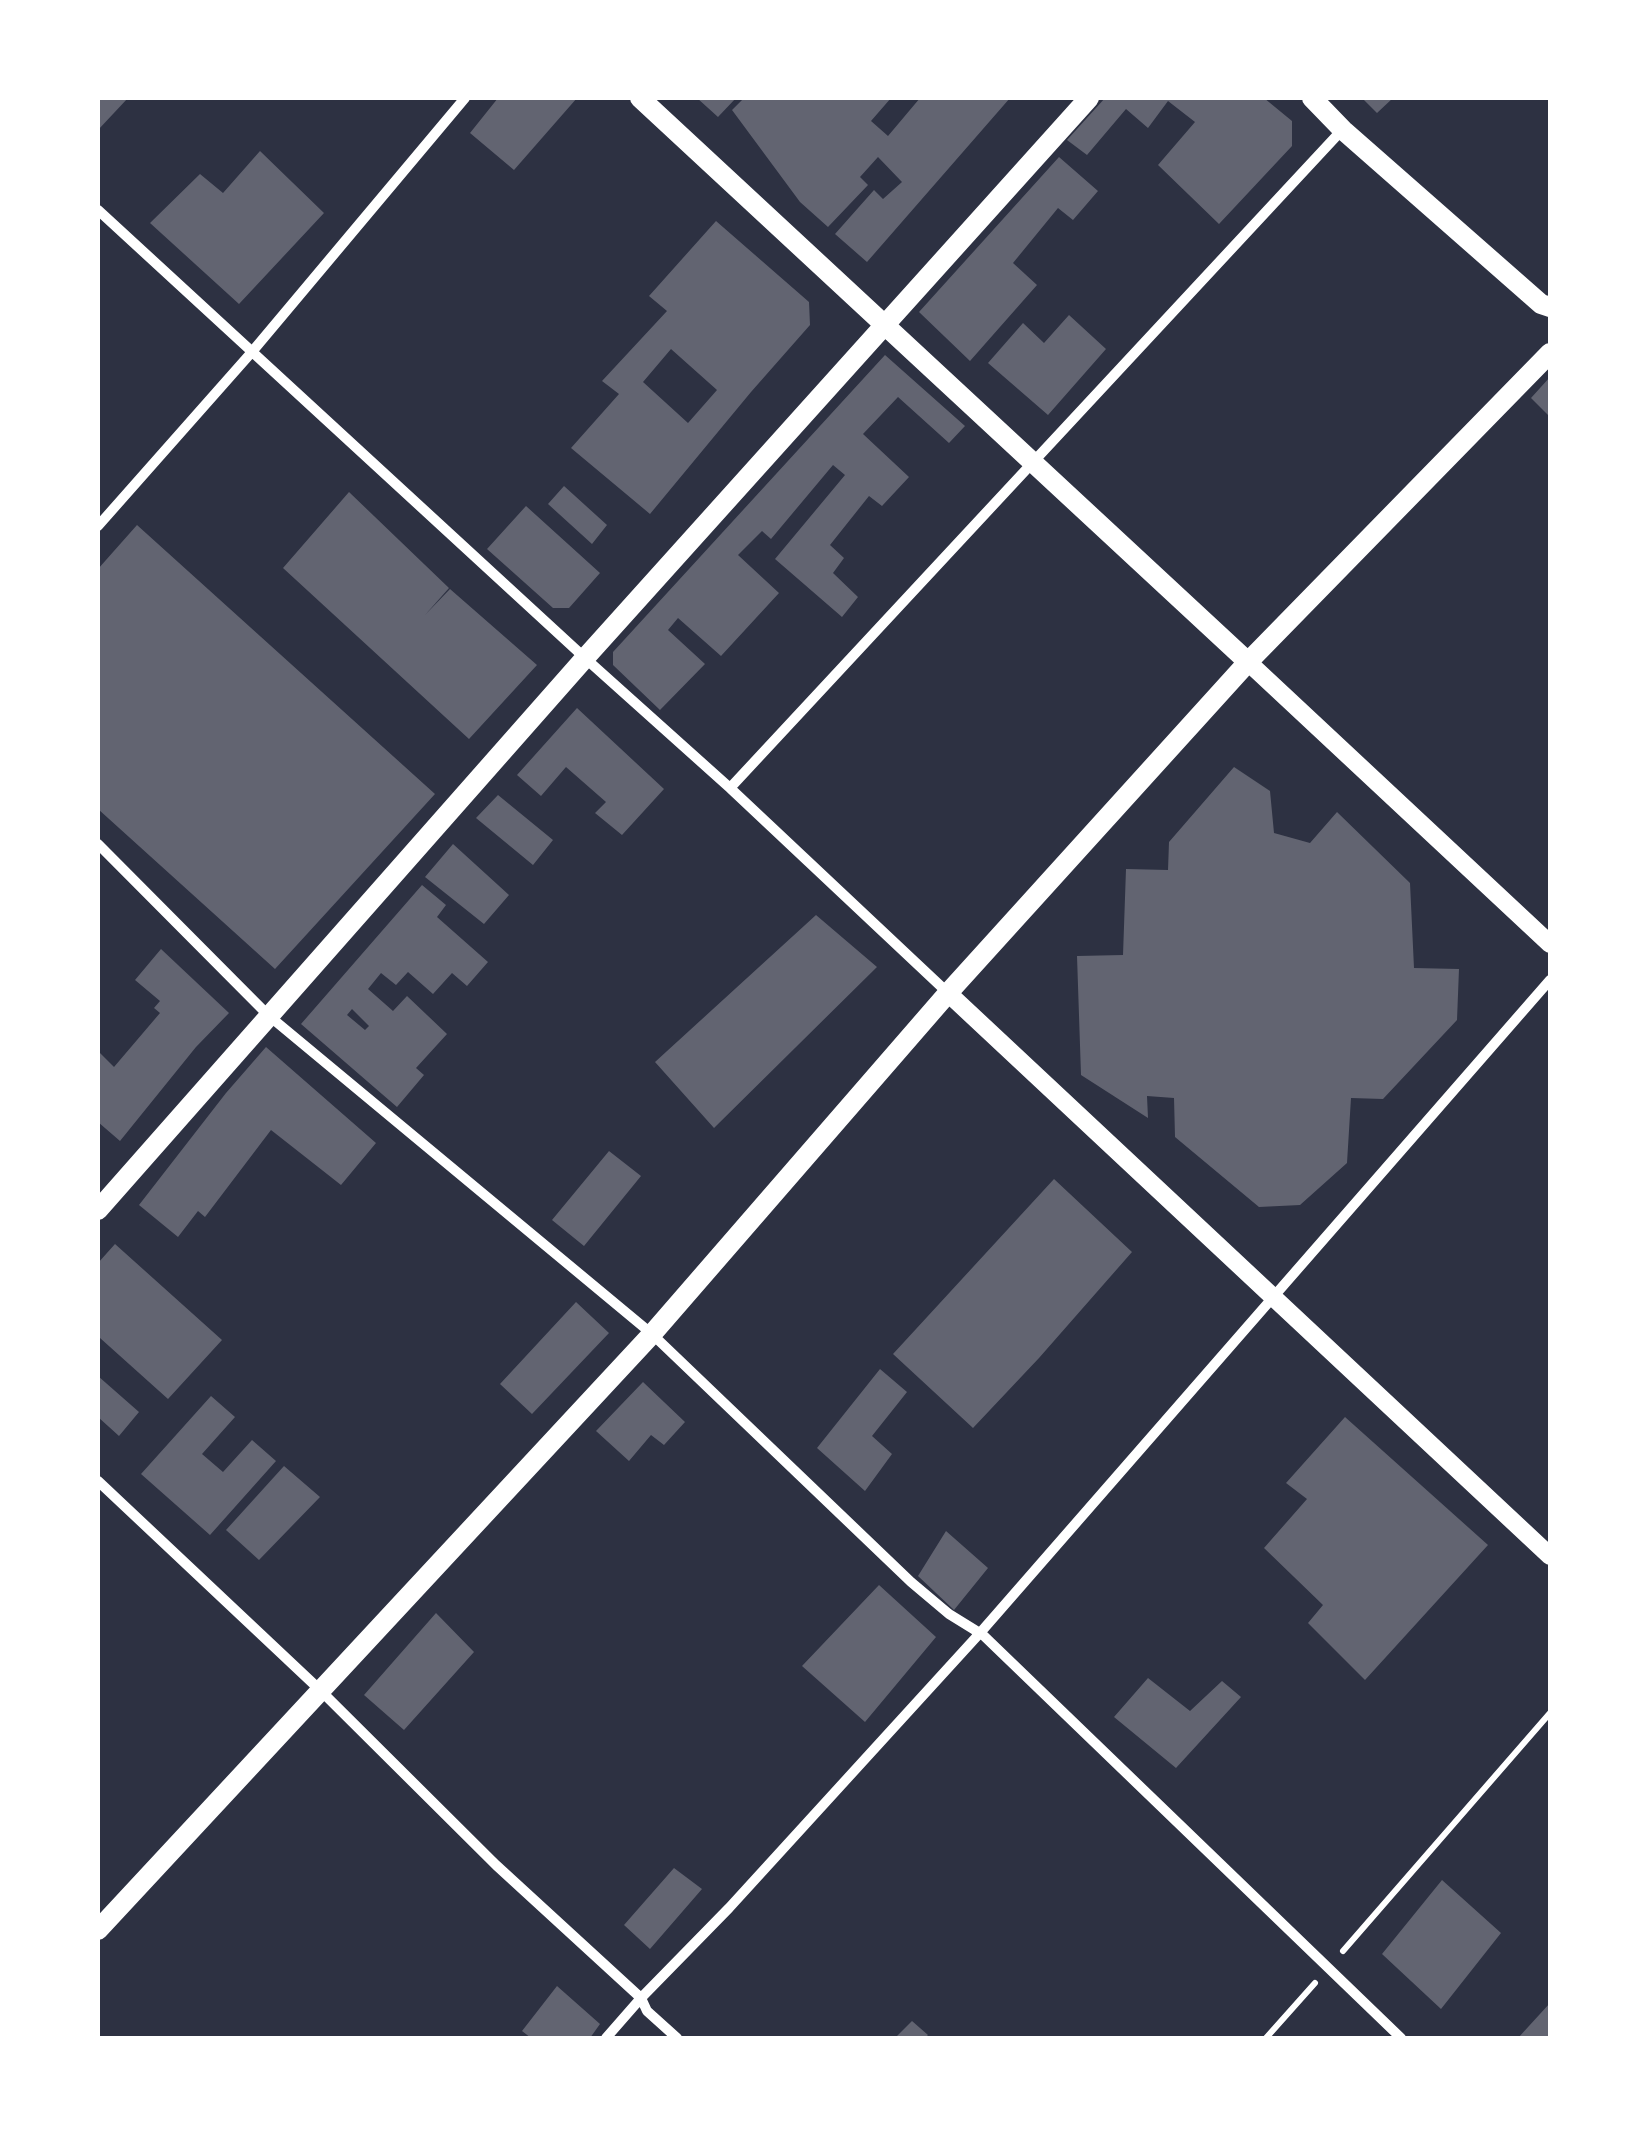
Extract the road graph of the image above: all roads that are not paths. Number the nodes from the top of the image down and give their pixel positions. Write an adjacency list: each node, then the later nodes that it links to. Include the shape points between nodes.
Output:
1 (464, 98): 9 (street)
2 (640, 98): 8 (main road)
3 (1089, 98): 8 (main road)
4 (1312, 98): 5 (main road)
5 (1343, 130): 7 (main road); 11 (street)
6 (98, 210): 9 (street)
7 (1546, 306)
8 (886, 326): 11 (main road); 13 (main road)
9 (251, 352): 12 (street); 13 (street)
10 (1550, 353): 14 (main road)
11 (1034, 462): 14 (main road); 15 (street)
12 (98, 526)
13 (585, 658): 15 (street); 20 (main road)
14 (1248, 662): 17 (street); 19 (main road)
15 (730, 788): 19 (street)
16 (98, 844): 20 (street)
17 (1550, 944)
18 (1550, 980): 22 (street)
19 (948, 992): 22 (street); 23 (main road)
20 (268, 1015): 21 (main road); 23 (street)
21 (98, 1210)
22 (1274, 1297): 25 (street); 26 (street)
23 (652, 1334): 26 (street, via 910,1582); 27 (main road)
24 (98, 1482): 27 (street)
25 (1550, 1556)
26 (980, 1633): 29 (street); 32 (street)
27 (320, 1690): 28 (main road); 29 (street)
28 (98, 1930)
29 (641, 1998): 30 (street); 31 (street)
30 (606, 2038)
31 (677, 2038)
32 (1401, 2038)

